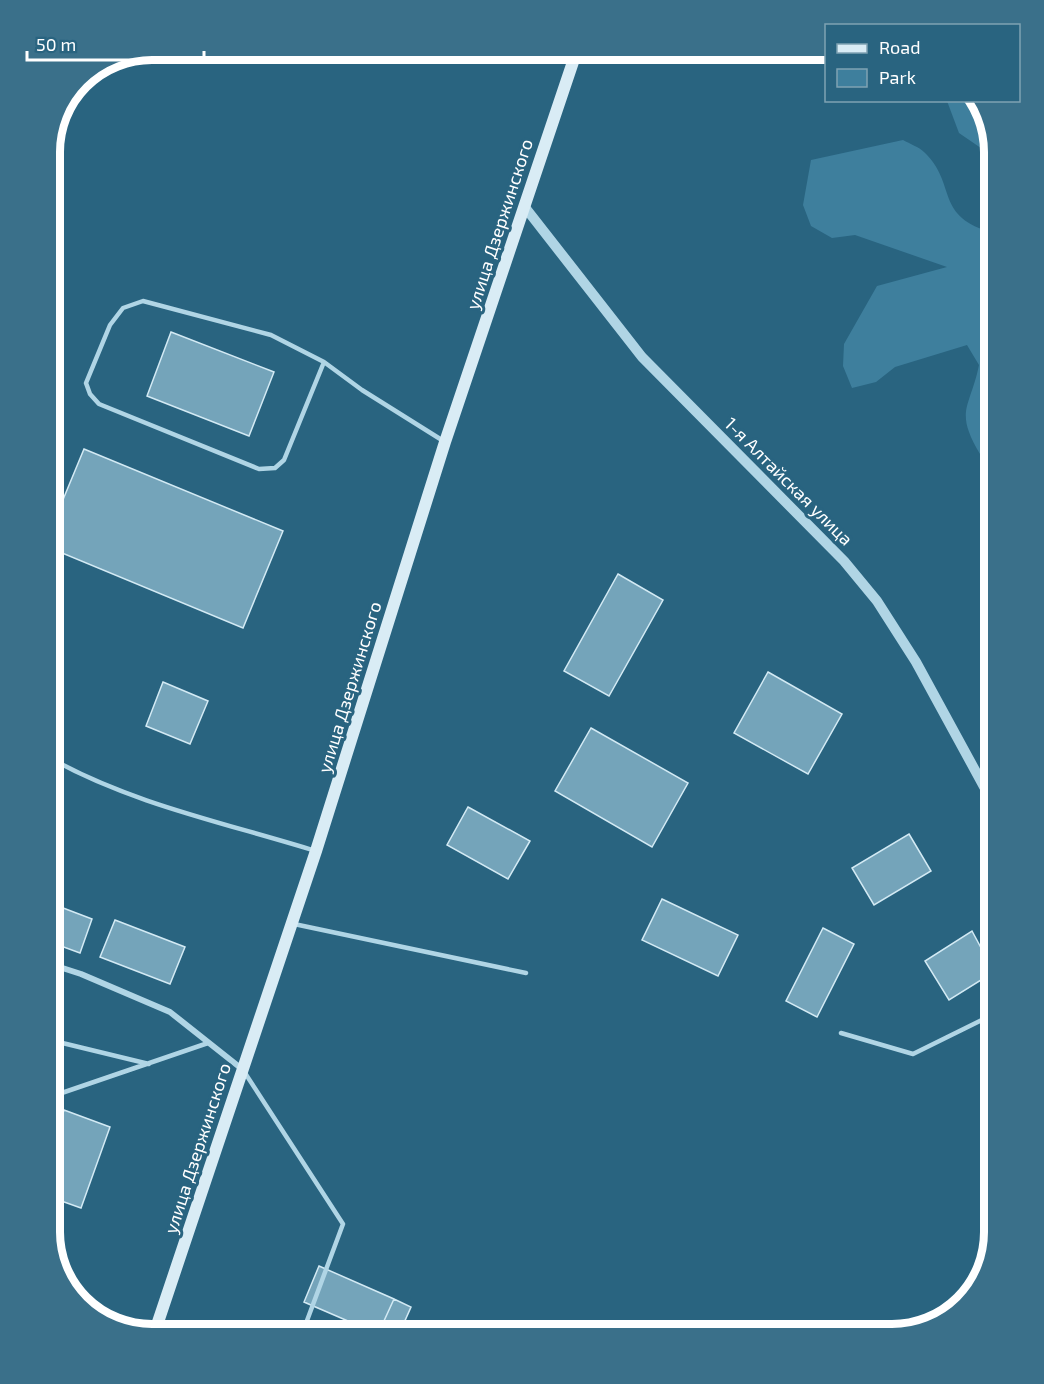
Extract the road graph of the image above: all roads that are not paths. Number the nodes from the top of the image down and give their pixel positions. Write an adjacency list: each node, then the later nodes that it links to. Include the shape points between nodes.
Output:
1 (574, 60): 2 (main road, улица Дзержинского)
2 (524, 206): 4 (main road, улица Дзержинского); 6 (street, 1-я Алтайская улица, via 642,357 844,561 877,601 916,662)
3 (324, 362): 3 (lane, via 271,335 143,301 123,308 110,325 86,383 99,404 259,469 275,468 284,460); 4 (lane)
4 (445, 442): 7 (main road, улица Дзержинского)
5 (60, 764): 7 (lane, via 141,799)
6 (984, 787)
7 (316, 851): 8 (main road, улица Дзержинского)
8 (291, 923): 10 (lane); 16 (main road, улица Дзержинского)
9 (60, 967): 14 (street, via 170,1012)
10 (526, 973)
11 (984, 1019): 12 (lane, via 913,1054)
12 (841, 1033)
13 (60, 1042): 15 (lane)
14 (208, 1043): 15 (lane); 16 (street)
15 (149, 1064): 17 (lane)
16 (242, 1069): 18 (main road, улица Дзержинского); 19 (lane, via 343,1224)
17 (60, 1094)
18 (158, 1324)
19 (306, 1324)

